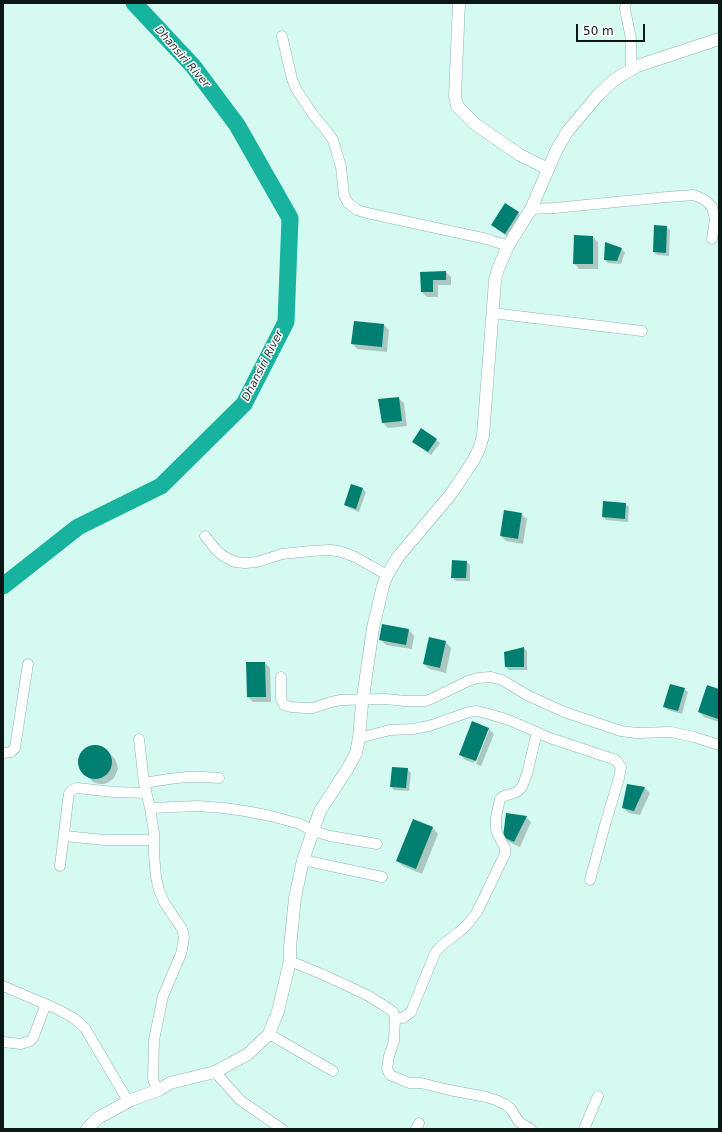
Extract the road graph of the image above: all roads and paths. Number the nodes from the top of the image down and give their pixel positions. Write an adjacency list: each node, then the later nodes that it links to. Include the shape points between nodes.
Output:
1 (459, 3): 6 (street, via 455,96 457,106 475,124 520,155)
2 (626, 3): 5 (street, via 631,39)
3 (282, 36): 9 (street, via 296,89 333,140 341,167 344,195 348,203 357,210 367,213 488,239)
4 (719, 39): 5 (street)
5 (631, 69): 6 (street, via 598,95 567,132)
6 (548, 169): 7 (street)
7 (531, 209): 8 (street, via 694,195 712,207 715,219); 9 (street)
8 (712, 239)
9 (508, 246): 10 (street, via 495,281)
10 (492, 313): 11 (street); 13 (street, via 483,436 479,449 451,494 398,557)
11 (642, 331)
12 (205, 536): 13 (street, via 217,551 235,562 257,562 282,554 331,550 354,557)
13 (387, 575): 16 (street, via 373,628)
14 (28, 664): 21 (street, via 15,748)
15 (281, 676): 16 (street, via 280,698 284,705 313,708 341,700)
16 (363, 702): 18 (street); 20 (street, via 386,699 426,701 468,681 491,677 502,680 526,695 564,712 621,732 671,732)
17 (537, 732): 18 (street, via 489,714 469,712 413,730); 32 (street, via 616,760 621,767); 36 (street, via 522,787 500,799 496,829 505,848 505,854 477,912 467,925 435,953 411,1012 403,1018)
18 (360, 734): 25 (street, via 356,752 320,812)
19 (139, 739): 23 (street)
20 (719, 745)
21 (3, 754)
22 (219, 778): 23 (street, via 169,779)
23 (145, 788): 24 (street); 26 (street, via 114,792 77,788 72,790 69,794)
24 (150, 808): 25 (street, via 224,808 271,816 300,824); 27 (street)
25 (313, 831): 28 (street); 29 (street)
26 (64, 836): 27 (street, via 105,840); 30 (street)
27 (154, 840): 41 (street, via 156,877 160,890 184,937 181,954 163,996 154,1040 153,1079)
28 (377, 844)
29 (304, 860): 31 (street); 33 (street, via 296,898)
30 (60, 866)
31 (382, 877)
32 (590, 880)
33 (290, 961): 36 (street, via 367,995 393,1012); 37 (street, via 278,1011)
34 (3, 986): 35 (street)
35 (46, 1004): 38 (street, via 30,1041 21,1044); 43 (street, via 75,1019 85,1028)
36 (395, 1018): 46 (street, via 394,1041 387,1063 390,1075 408,1082 496,1100 511,1109 520,1122)
37 (268, 1034): 39 (street); 40 (street, via 248,1054)
38 (3, 1042)
39 (333, 1071)
40 (215, 1072): 41 (street, via 170,1083); 45 (street, via 240,1100)
41 (159, 1090): 43 (street)
42 (598, 1096): 47 (street)
43 (128, 1101): 44 (street, via 98,1118)
44 (87, 1129)
45 (282, 1129)
46 (531, 1129)
47 (584, 1129)

